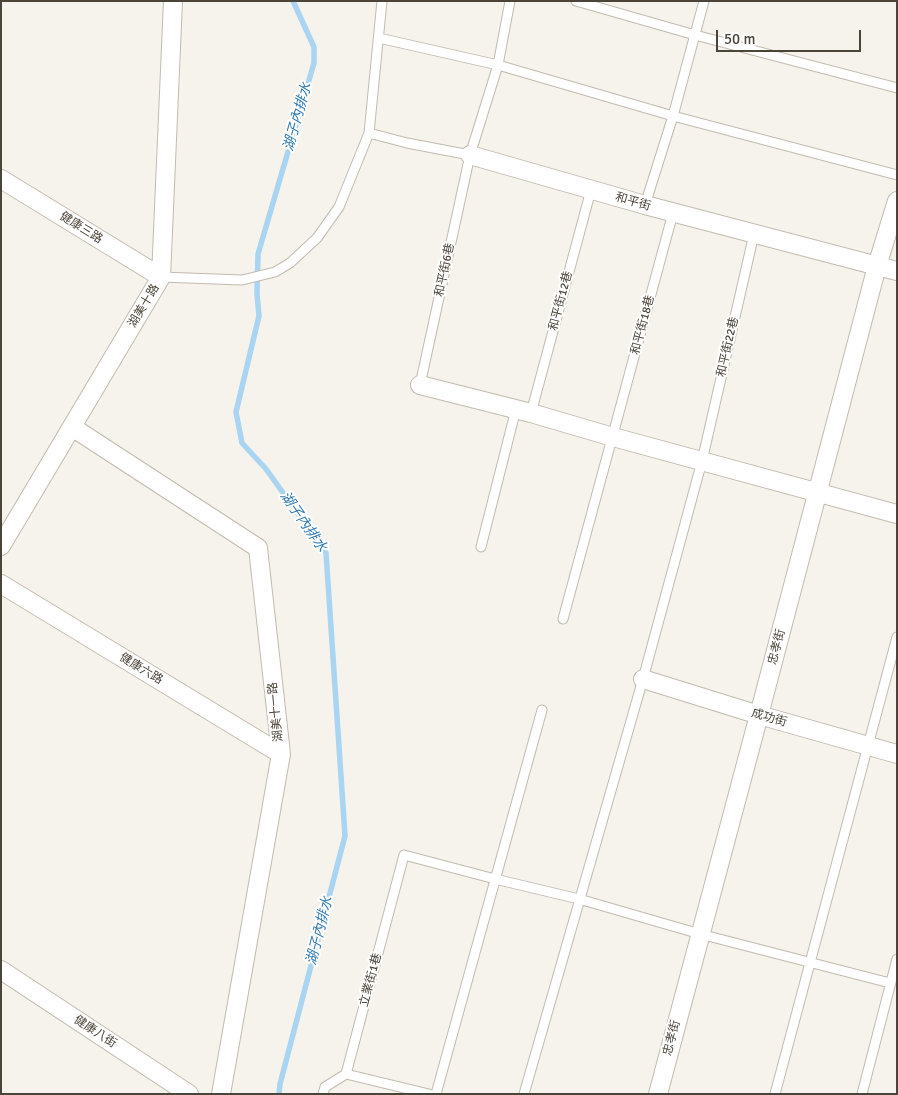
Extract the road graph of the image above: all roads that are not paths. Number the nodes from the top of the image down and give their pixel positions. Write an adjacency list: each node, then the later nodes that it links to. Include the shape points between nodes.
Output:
1 (173, 1): 22 (street, 湖美十路)
2 (382, 1): 7 (lane)
3 (510, 1): 8 (lane, 和平街6巷)
4 (576, 1): 6 (lane)
5 (704, 1): 6 (lane)
6 (695, 35): 9 (lane); 10 (lane)
7 (379, 38): 8 (lane); 11 (lane)
8 (498, 65): 10 (lane); 12 (lane, 和平街6巷)
9 (897, 88)
10 (673, 116): 13 (lane); 17 (lane)
11 (369, 133): 12 (lane, 和平街); 22 (lane, via 339,207 317,238 290,263 275,272 242,280)
12 (470, 155): 15 (street, 和平街); 23 (lane, 和平街6巷)
13 (897, 175)
14 (1, 179): 22 (street, 健康三路)
15 (591, 190): 17 (street, 和平街); 24 (lane, 和平街12巷)
16 (897, 201): 20 (street, 忠孝街)
17 (645, 205): 18 (street, 和平街)
18 (673, 213): 19 (street, 和平街); 26 (lane, 和平街18巷)
19 (754, 234): 20 (street, 和平街); 27 (lane, 和平街22巷)
20 (877, 266): 21 (street, 和平街); 28 (street, 忠孝街)
21 (897, 271)
22 (161, 277): 25 (street, 湖美十路)
23 (420, 385): 24 (street)
24 (523, 411): 26 (street); 31 (lane, 和平街12巷)
25 (72, 427): 30 (street, 湖美十路); 39 (street, 湖美十一路, via 258,548)
26 (613, 437): 27 (street); 33 (lane, 和平街18巷)
27 (702, 461): 28 (street); 35 (lane, 和平街22巷)
28 (818, 493): 29 (street); 37 (street, 忠孝街)
29 (897, 514)
30 (1, 546)
31 (481, 547)
32 (1, 584): 39 (street, 健康六路)
33 (563, 619)
34 (897, 637): 38 (lane)
35 (643, 679): 37 (street, 成功街); 42 (lane, 和平街22巷)
36 (542, 710): 41 (lane)
37 (759, 715): 38 (street, 成功街); 43 (street, 忠孝街)
38 (868, 746): 40 (street, 成功街); 45 (lane)
39 (281, 754): 50 (street, 湖美十一路)
40 (897, 754)
41 (495, 879): 42 (lane); 48 (lane, 立業街1巷, via 404,855); 53 (lane)
42 (579, 899): 43 (lane); 54 (lane, 和平街22巷)
43 (700, 934): 45 (lane); 55 (street, 忠孝街)
44 (897, 959): 47 (lane)
45 (810, 962): 47 (lane); 56 (lane)
46 (1, 970): 49 (street, 健康八街)
47 (890, 983): 57 (lane)
48 (346, 1074): 51 (lane, via 325,1087); 52 (lane)
49 (189, 1094)
50 (221, 1094)
51 (323, 1094)
52 (429, 1094)
53 (436, 1094)
54 (524, 1094)
55 (658, 1094)
56 (774, 1094)
57 (862, 1094)

